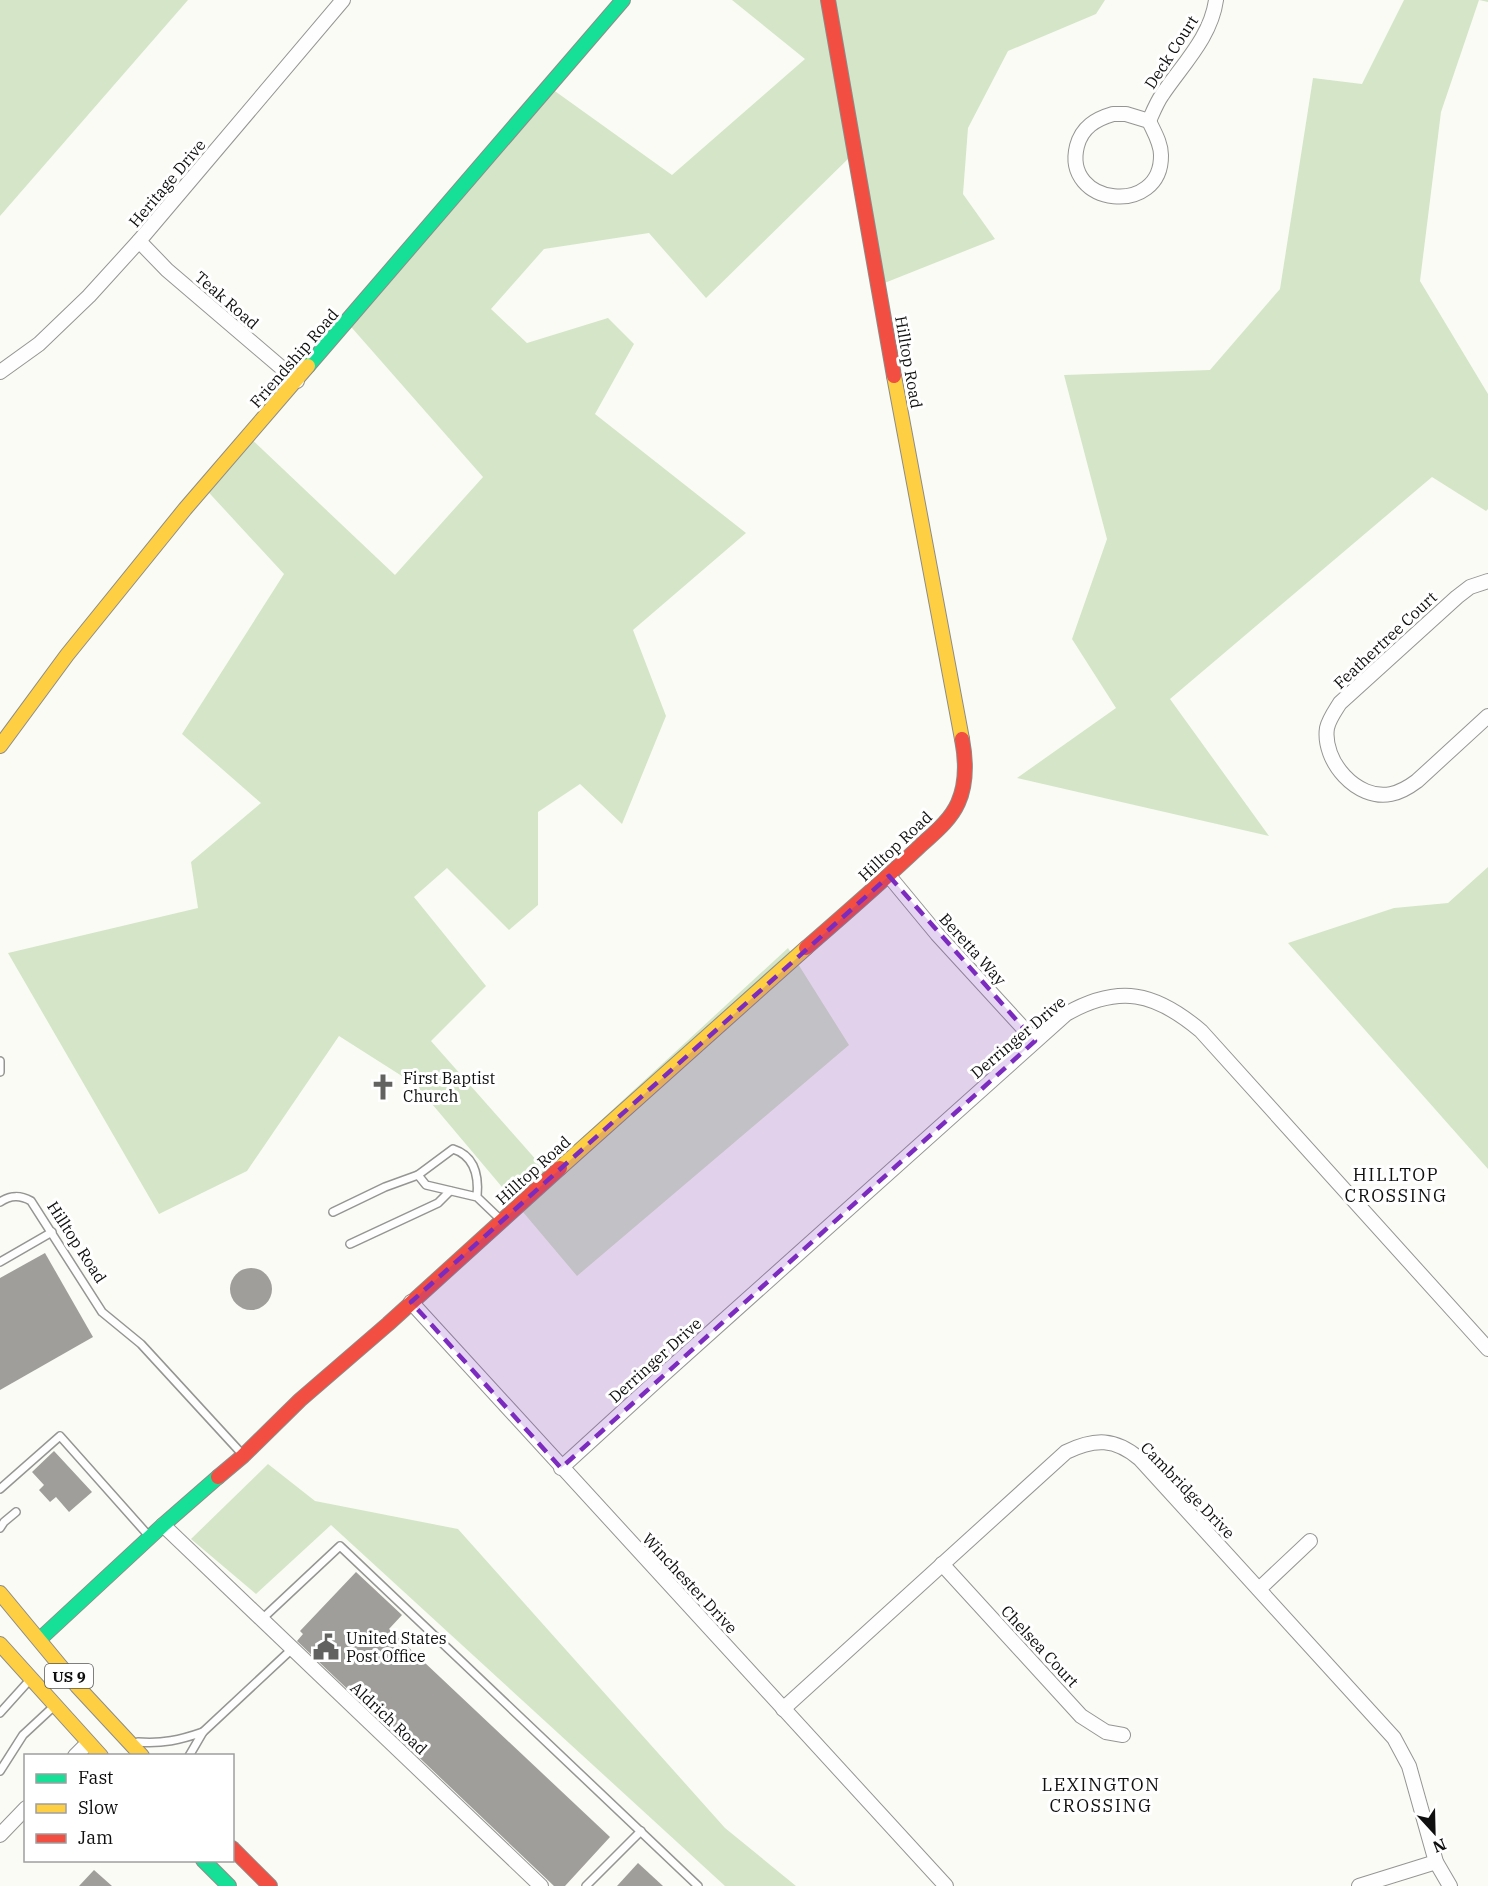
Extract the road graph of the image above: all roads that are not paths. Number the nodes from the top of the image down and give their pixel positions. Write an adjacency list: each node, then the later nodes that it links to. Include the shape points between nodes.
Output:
1 (343, 0): 6 (street, Heritage Drive)
2 (623, 0): 8 (main road, Friendship Road)
3 (828, 0): 12 (main road, Hilltop Road, via 965,755 962,794 950,817)
4 (1216, 0): 5 (street, Deck Court, via 1211,22 1160,97)
5 (1149, 121): 5 (street, via 1113,114 1098,118 1086,128 1076,161 1087,184 1112,198 1143,191 1159,170 1161,156)
6 (139, 242): 7 (street, Heritage Drive, via 64,321); 8 (street, Teak Road)
7 (0, 372)
8 (297, 381): 11 (main road, Friendship Road, via 128,578)
9 (1488, 581): 10 (street, Feathertree Court, via 1457,597 1340,704 1327,728 1327,741 1336,766 1358,787 1391,794 1417,782)
10 (1488, 716)
11 (0, 746)
12 (889, 876): 13 (street, Beretta Way); 21 (main road, Hilltop Road)
13 (1035, 1041): 26 (street, Derringer Drive, via 1066,1014 1085,1003 1112,996 1142,998 1182,1015 1201,1031); 28 (street, Derringer Drive)
14 (0, 1061): 15 (lane)
15 (0, 1072)
16 (418, 1175): 17 (lane, via 426,1185); 18 (lane, via 453,1149 464,1153 475,1167 479,1181); 20 (lane)
17 (450, 1191): 18 (lane); 23 (lane, via 438,1203)
18 (477, 1197): 21 (lane)
19 (0, 1202): 22 (lane, Hilltop Road, via 23,1197)
20 (333, 1212)
21 (501, 1221): 25 (main road, Hilltop Road)
22 (52, 1232): 24 (lane); 27 (lane, Hilltop Road, via 102,1312 141,1344)
23 (350, 1245)
24 (0, 1262)
25 (411, 1302): 27 (main road, Hilltop Road); 28 (street, Winchester Drive)
26 (1488, 1349)
27 (243, 1456): 32 (main road, Hilltop Road)
28 (561, 1468): 44 (street, Winchester Drive)
29 (0, 1489): 33 (lane, via 60,1436)
30 (16, 1512): 31 (lane)
31 (1, 1524)
32 (163, 1525): 33 (main road, Hilltop Road); 38 (street, Aldrich Road)
33 (150, 1537): 39 (main road, Hilltop Road)
34 (1310, 1541): 36 (street)
35 (942, 1564): 36 (street, Cambridge Drive, via 1066,1452 1100,1442 1123,1447 1140,1459); 44 (street, Cambridge Drive); 47 (street, Chelsea Court, via 1081,1716 1106,1732)
36 (1259, 1590): 60 (street, Cambridge Drive, via 1394,1738 1409,1766)
37 (0, 1593): 39 (main road, US 9)
38 (262, 1619): 41 (street, Aldrich Road); 56 (lane, via 340,1545)
39 (40, 1639): 48 (main road, US 9, via 77,1686)
40 (0, 1644): 42 (main road, US 9)
41 (292, 1649): 46 (lane); 63 (street, Aldrich Road)
42 (31, 1679): 43 (main road, US 9); 45 (lane)
43 (55, 1705): 49 (main road, US 9); 54 (lane, via 23,1735)
44 (783, 1709): 66 (street, Winchester Drive)
45 (0, 1713)
46 (203, 1732): 48 (lane, via 157,1744); 53 (lane)
47 (1123, 1735)
48 (129, 1741): 52 (main road, US 9)
49 (88, 1743): 50 (street); 51 (main road, US 9)
50 (76, 1754)
51 (100, 1754)
52 (141, 1754)
53 (190, 1754)
54 (0, 1771)
55 (24, 1810): 57 (street)
56 (640, 1831): 64 (lane); 65 (lane)
57 (0, 1835)
58 (234, 1850): 62 (main road)
59 (205, 1862): 61 (main road)
60 (1436, 1862): 67 (street); 68 (street, Cambridge Drive)
61 (229, 1886)
62 (270, 1886)
63 (542, 1886)
64 (586, 1886)
65 (698, 1886)
66 (946, 1886)
67 (1359, 1886)
68 (1450, 1886)

